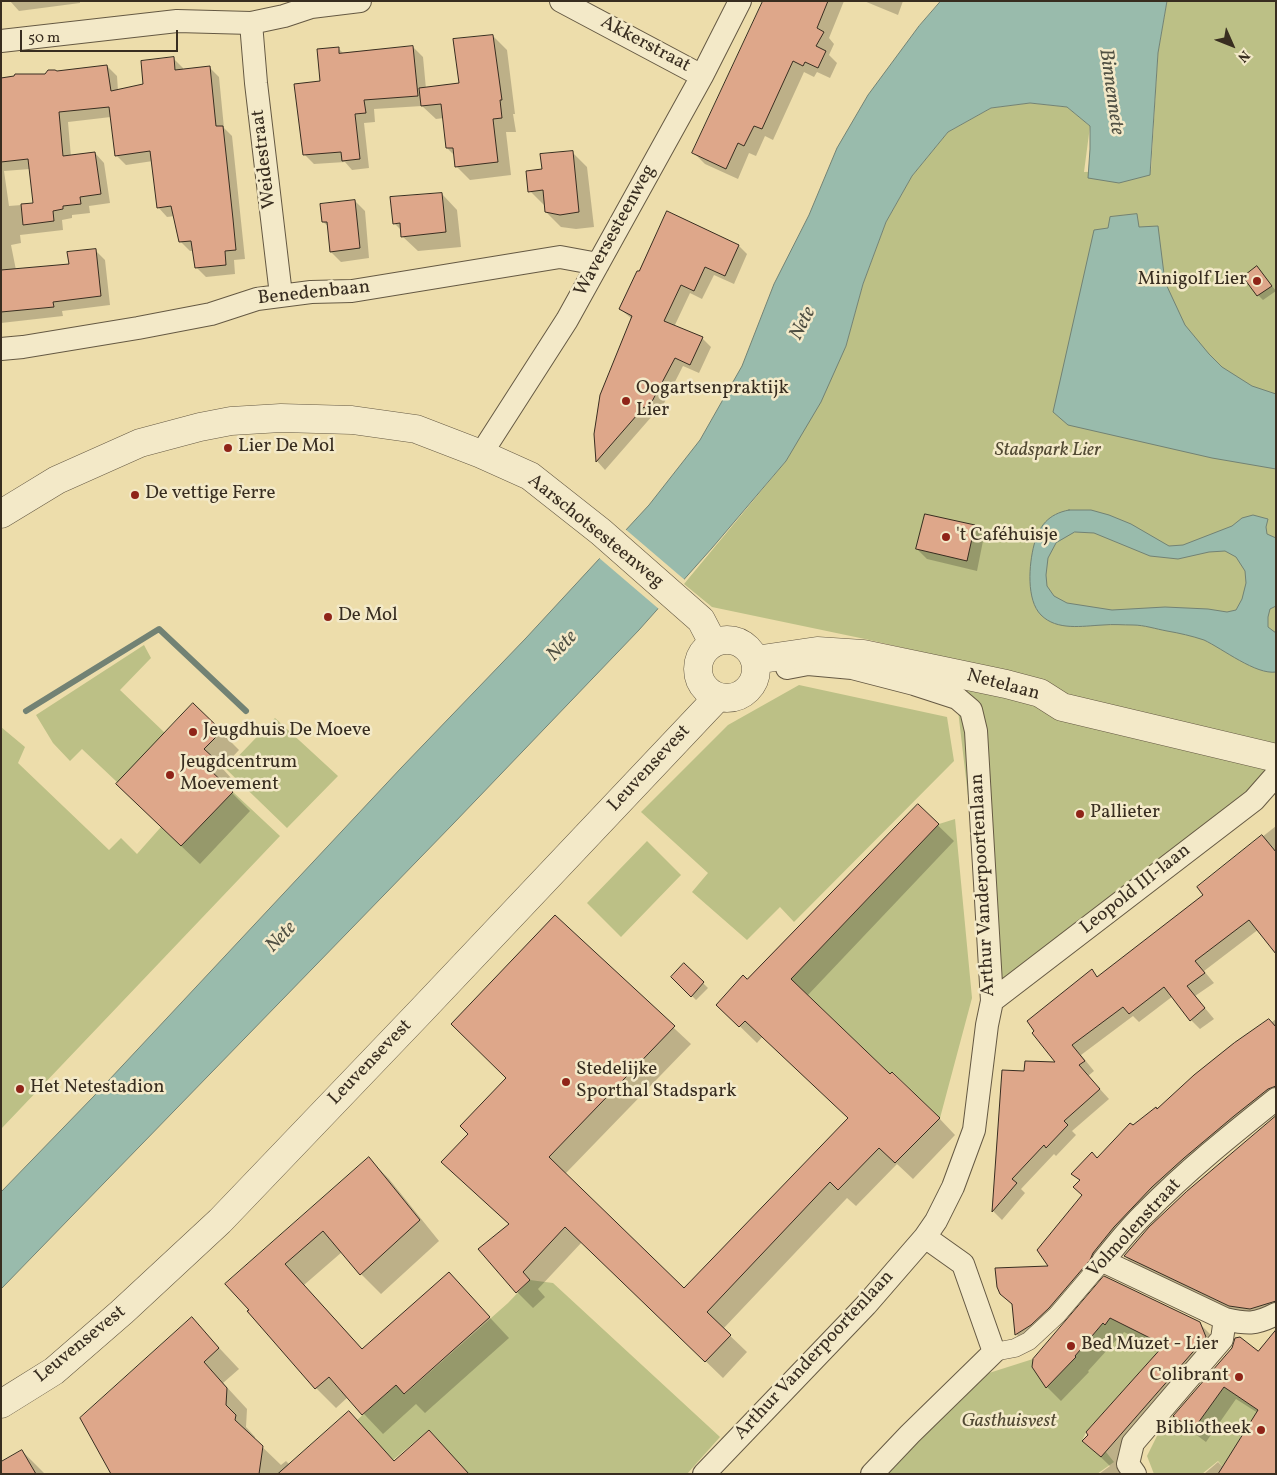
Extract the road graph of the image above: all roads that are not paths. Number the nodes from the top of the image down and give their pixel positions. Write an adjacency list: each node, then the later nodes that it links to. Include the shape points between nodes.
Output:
1 (360, 1): 4 (street, via 311,7)
2 (561, 1): 6 (street, Akkerstraat)
3 (740, 1): 6 (street, Waversesteenweg)
4 (251, 22): 5 (street, via 176,21); 8 (street, Weidestraat)
5 (1, 41)
6 (702, 76): 7 (street, Waversesteenweg)
7 (598, 264): 8 (street, Benedenbaan, via 560,257 352,291); 10 (street, Waversesteenweg, via 567,320)
8 (281, 295): 9 (street, Benedenbaan, via 193,318)
9 (1, 349)
10 (481, 454): 11 (street, Aarschotsesteenweg, via 416,429 352,420 281,418 231,421 125,449 57,480); 12 (street, Aarschotsesteenweg, via 530,476 601,532 701,620)
11 (1, 514)
12 (713, 643): 13 (street, via 733,640 741,643 748,649); 14 (street, via 699,660 698,670 706,690)
13 (756, 667): 14 (street, via 752,685 742,695); 15 (street, Netelaan, via 808,664 852,668 914,684 957,698 971,710); 16 (street, Netelaan, via 817,651 863,654 1006,684 1040,693 1062,706)
14 (718, 697): 25 (street, Leuvensevest, via 220,1220 54,1371)
15 (976, 731): 18 (street, Arthur Vanderpoortenlaan)
16 (1276, 758)
17 (1276, 775): 18 (street, Leopold III-laan, via 1254,800)
18 (992, 1000): 20 (street, Arthur Vanderpoortenlaan, via 974,1130 953,1187)
19 (1276, 1099): 21 (street, Volmolenstraat, via 1172,1186)
20 (925, 1237): 24 (street, via 963,1264); 26 (street, Arthur Vanderpoortenlaan, via 866,1305)
21 (1103, 1261): 23 (street); 24 (street, Volmolenstraat, via 1057,1315 1029,1341)
22 (1276, 1314): 23 (street, via 1263,1321 1246,1324)
23 (1225, 1319): 28 (street, via 1222,1338 1134,1443 1128,1464)
24 (994, 1352): 27 (street)
25 (1, 1404)
26 (704, 1474)
27 (872, 1474)
28 (1135, 1474)

